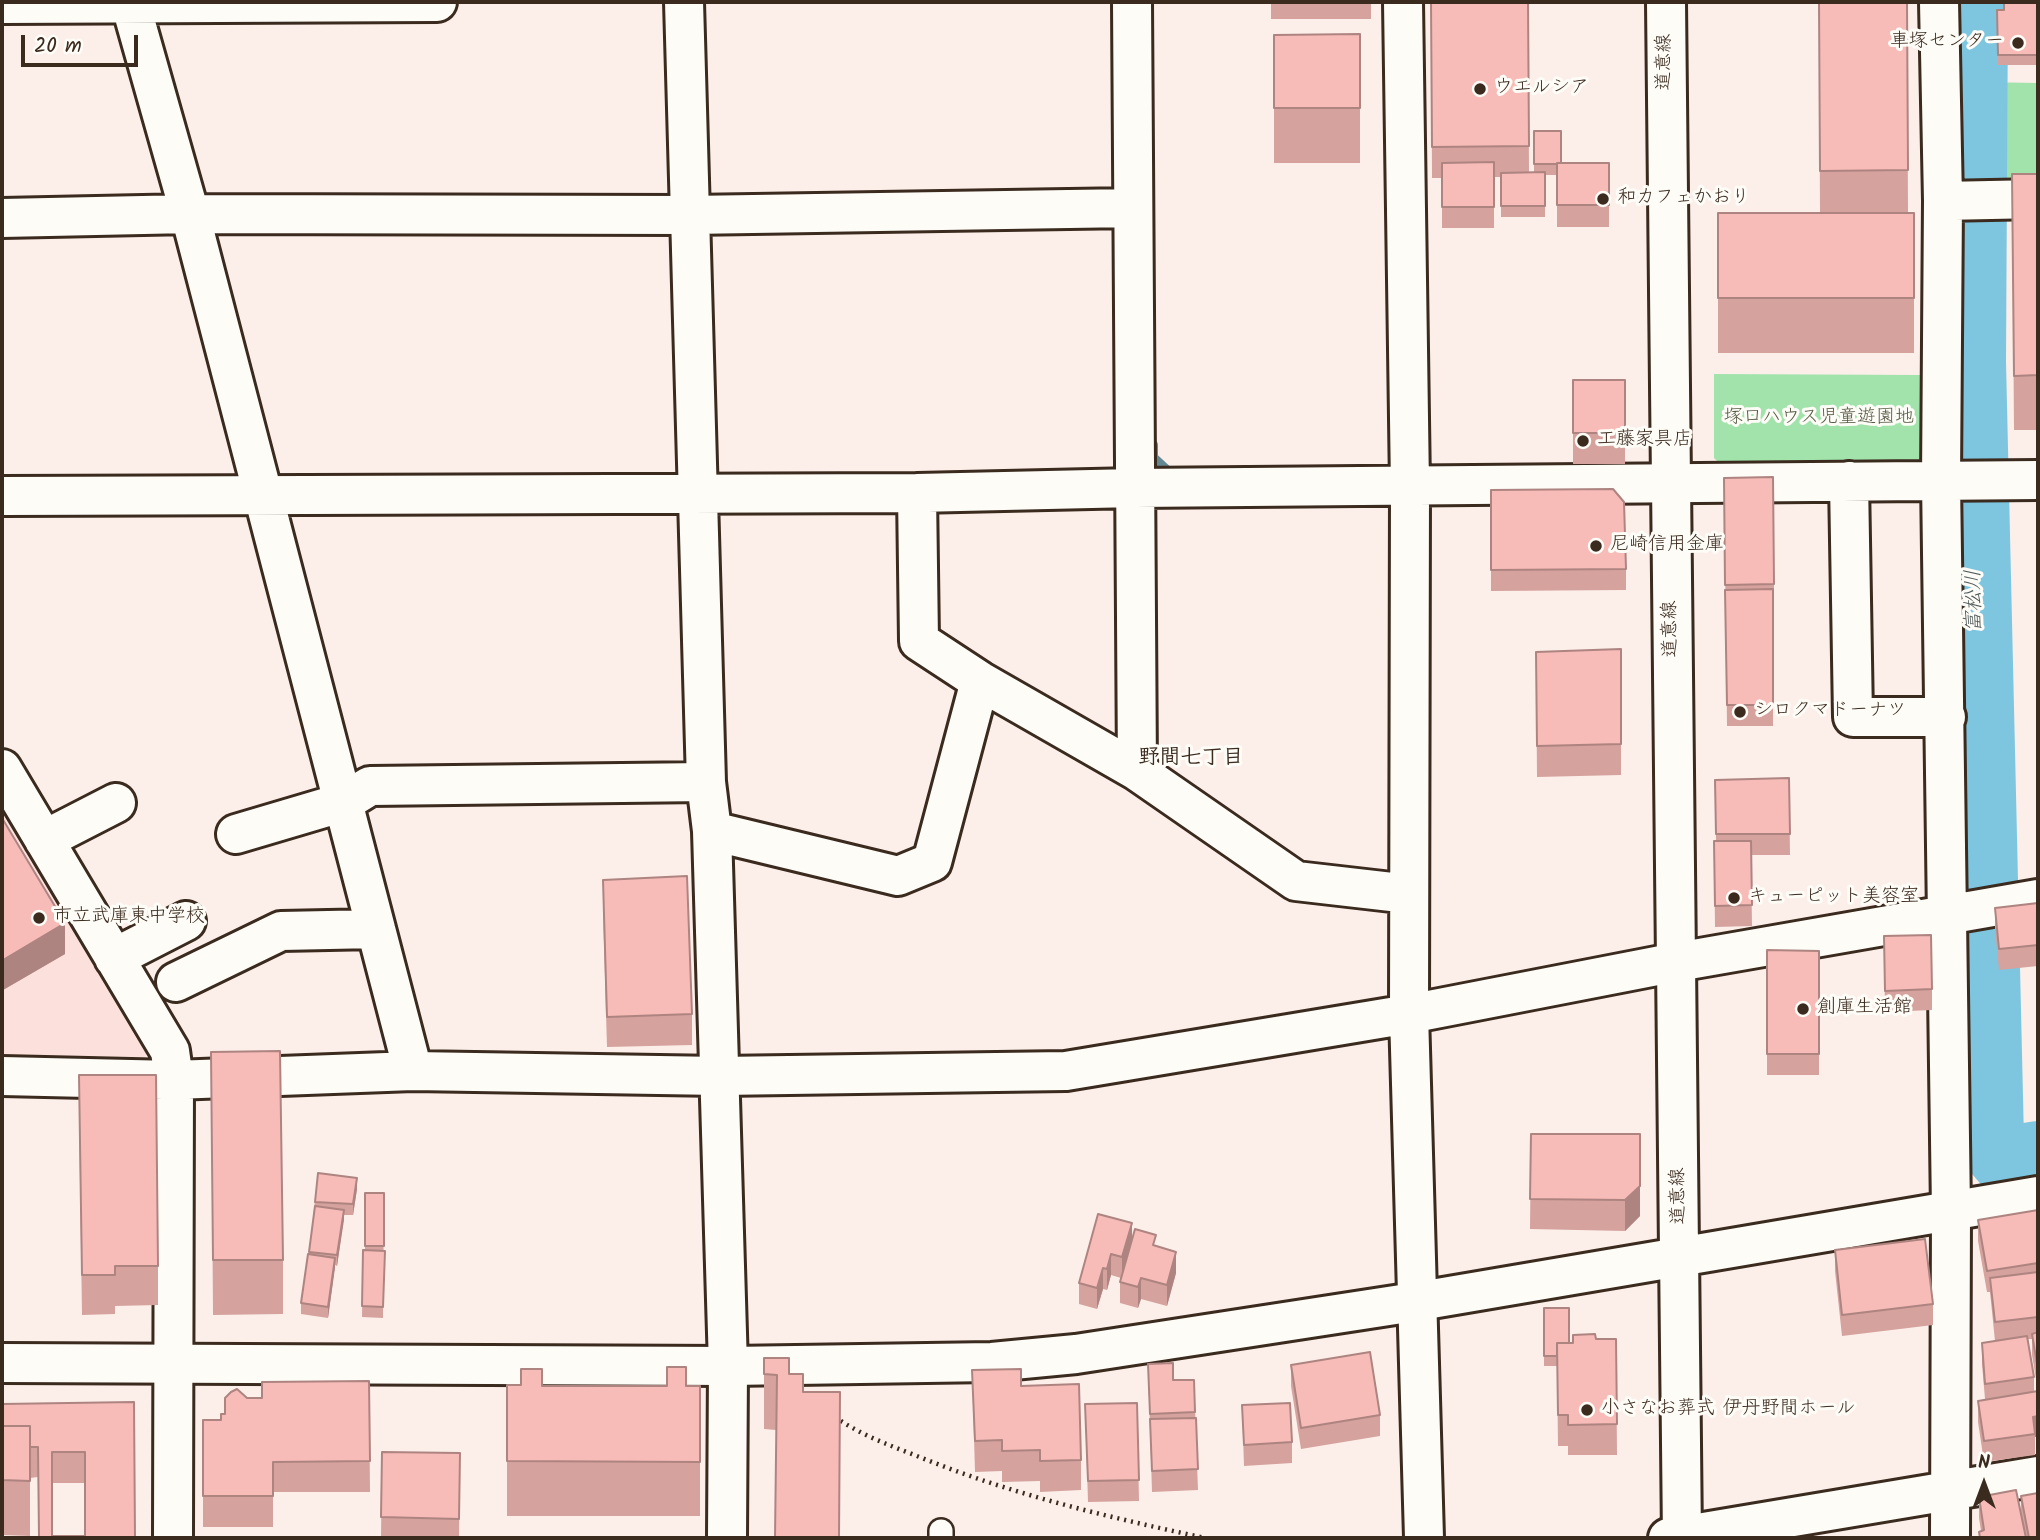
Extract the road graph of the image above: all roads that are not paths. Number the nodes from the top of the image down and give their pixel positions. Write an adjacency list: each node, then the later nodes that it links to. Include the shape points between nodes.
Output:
1 (130, 2): 2 (street); 8 (street); 12 (street)
2 (437, 2)
3 (684, 2): 13 (street)
4 (1132, 2): 11 (street)
5 (1403, 2): 19 (street)
6 (1666, 2): 18 (street, 道意線)
7 (1939, 2): 9 (street)
8 (2, 4)
9 (1964, 200): 10 (street); 15 (street)
10 (2038, 200)
11 (1132, 208): 13 (street); 20 (street)
12 (190, 214): 13 (street); 14 (street); 23 (street)
13 (690, 215): 21 (street)
14 (2, 218)
15 (1962, 480): 16 (street); 17 (street); 26 (street)
16 (2038, 480)
17 (1849, 481): 18 (street); 26 (street, via 1853,717)
18 (1670, 482): 19 (street); 41 (street, 道意線)
19 (1410, 487): 20 (street); 35 (street)
20 (1135, 488): 22 (street); 28 (street)
21 (700, 493): 22 (street); 23 (street); 29 (street)
22 (917, 493): 25 (street, via 919,641)
23 (263, 495): 24 (street); 30 (street)
24 (2, 496)
25 (980, 681): 28 (street); 32 (street, via 932,862 898,876)
26 (1946, 717): 37 (street)
27 (2, 769): 34 (street)
28 (1138, 771): 35 (street, via 1296,881)
29 (706, 782): 30 (street, via 370,786); 32 (street)
30 (344, 802): 33 (street); 39 (street)
31 (116, 803): 34 (street)
32 (712, 831): 46 (street)
33 (236, 834)
34 (44, 840): 40 (street)
35 (1409, 894): 43 (street)
36 (2038, 899): 37 (street)
37 (1969, 913): 41 (street); 49 (street)
38 (186, 921): 40 (street)
39 (376, 929): 42 (street, via 281,930); 44 (street)
40 (114, 958): 47 (street, via 170,1051)
41 (1677, 962): 43 (street); 50 (street, 道意線)
42 (176, 982)
43 (1409, 1014): 46 (street, via 1066,1071); 51 (street)
44 (413, 1072): 46 (street); 47 (street)
45 (2, 1076): 47 (street)
46 (720, 1076): 54 (street)
47 (174, 1080): 53 (street)
48 (2038, 1196): 49 (street)
49 (1951, 1211): 50 (street); 56 (street)
50 (1680, 1256): 51 (street); 57 (street, 道意線)
51 (1419, 1301): 54 (street, via 1024,1360); 60 (street)
52 (2, 1363): 53 (street)
53 (174, 1364): 54 (street); 58 (street)
54 (729, 1366): 59 (street)
55 (2038, 1476): 56 (street)
56 (1950, 1489): 57 (street); 61 (street)
57 (1677, 1537)
58 (173, 1538)
59 (727, 1538)
60 (1424, 1538)
61 (1950, 1538)

